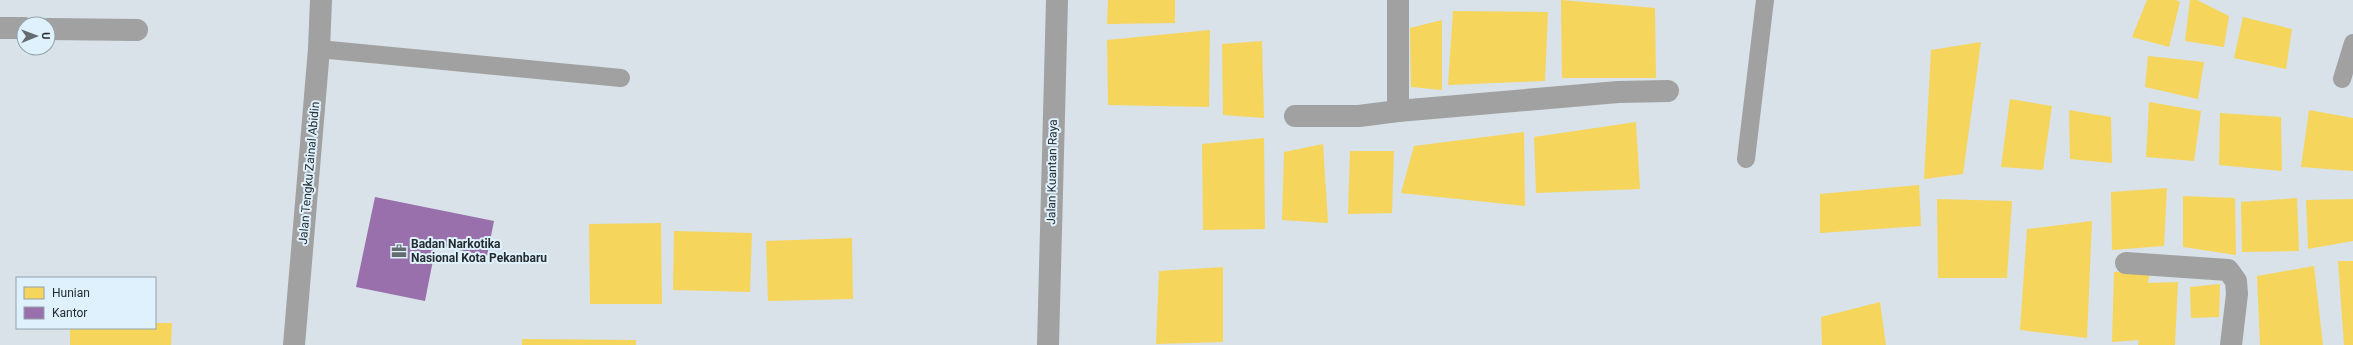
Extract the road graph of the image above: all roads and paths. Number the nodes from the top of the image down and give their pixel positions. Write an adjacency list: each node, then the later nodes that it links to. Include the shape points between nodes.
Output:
1 (321, 0): 10 (street, Jalan Tengku Zainal Abidin)
2 (1057, 0): 19 (street, Jalan Kuantan Raya)
3 (1398, 0): 14 (street)
4 (1765, 0): 16 (lane)
5 (0, 28): 6 (street)
6 (16, 28)
7 (56, 29): 8 (street)
8 (137, 30)
9 (2353, 43): 12 (lane)
10 (319, 49): 11 (lane); 18 (street, Jalan Tengku Zainal Abidin)
11 (621, 78)
12 (2342, 79)
13 (1668, 91): 14 (street, via 1618,92)
14 (1398, 111): 15 (street, via 1359,116)
15 (1295, 116)
16 (1746, 159)
17 (2126, 263): 20 (street, via 2228,270 2236,281 2237,294)
18 (294, 345)
19 (1048, 345)
20 (2231, 345)

